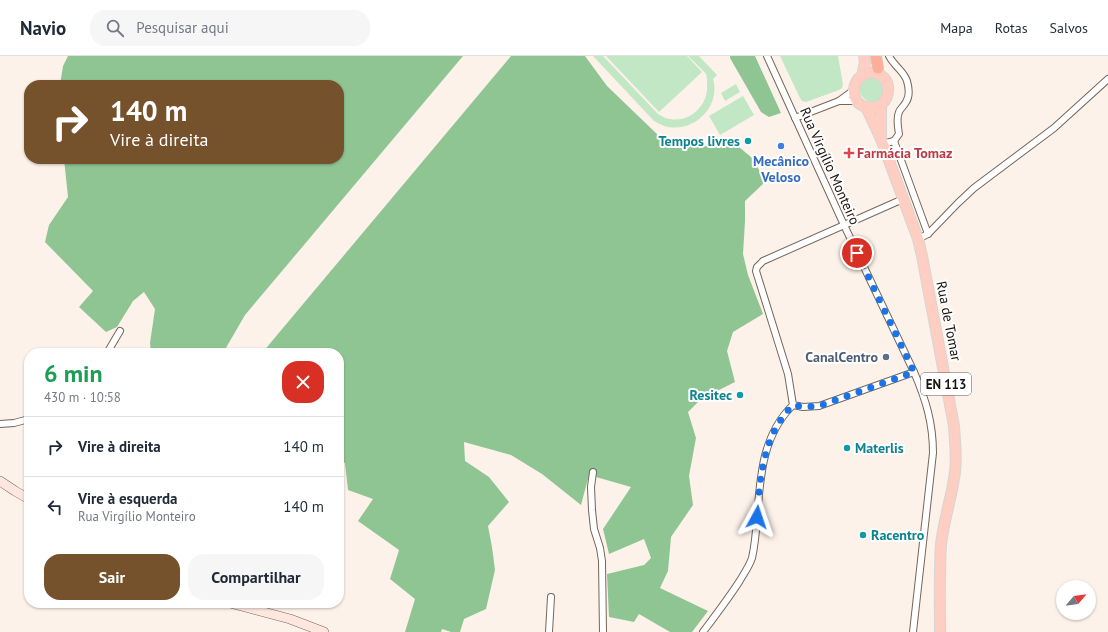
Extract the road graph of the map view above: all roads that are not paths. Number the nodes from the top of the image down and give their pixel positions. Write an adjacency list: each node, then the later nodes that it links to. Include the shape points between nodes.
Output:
1 (767, 56): 14 (street, Rua Virgílio Monteiro)
2 (864, 56): 7 (main road)
3 (873, 56): 6 (main road, Rua de Tomar / EN 113)
4 (876, 56): 6 (highway)
5 (889, 56): 15 (street, via 905,75 909,89 906,102 899,112 899,134)
6 (880, 73): 7 (main road); 12 (main road, Rua de Tomar / EN 113, via 889,92)
7 (862, 76): 9 (main road, via 856,82)
8 (1108, 79): 19 (street, via 1054,128 974,188)
9 (854, 90): 10 (street); 11 (main road)
10 (839, 101): 11 (street); 14 (street)
11 (857, 101): 13 (main road, Rua de Tomar / EN 113)
12 (881, 105): 13 (main road); 16 (main road, Rua de Tomar / EN 113)
13 (866, 108): 16 (main road, Rua de Tomar / EN 113)
14 (795, 118): 18 (street, Rua Virgílio Monteiro)
15 (894, 141): 16 (street); 19 (street)
16 (882, 142): 17 (main road, Rua de Tomar / EN 113)
17 (903, 198): 18 (street); 20 (main road, Rua de Tomar / EN 113)
18 (844, 225): 23 (street, Rua Virgílio Monteiro); 24 (street, via 763,261 757,267 757,275 788,374)
19 (928, 234): 20 (street)
20 (918, 239): 37 (main road, Rua de Tomar / EN 113, via 952,411 956,450 942,544)
21 (120, 331): 22 (street)
22 (110, 348)
23 (914, 372): 24 (street, via 819,406); 36 (street, Rua Virgílio Monteiro, via 929,412 933,446)
24 (793, 405): 35 (street, via 776,428 765,454 751,559 731,594)
25 (24, 420): 26 (street)
26 (0, 424)
27 (593, 472): 34 (street, via 592,510 602,561)
28 (0, 481): 29 (street)
29 (24, 496)
30 (551, 597): 33 (street)
31 (249, 608): 32 (street, via 290,619)
32 (324, 632)
33 (549, 632)
34 (603, 632)
35 (703, 632)
36 (913, 632)
37 (940, 632)

